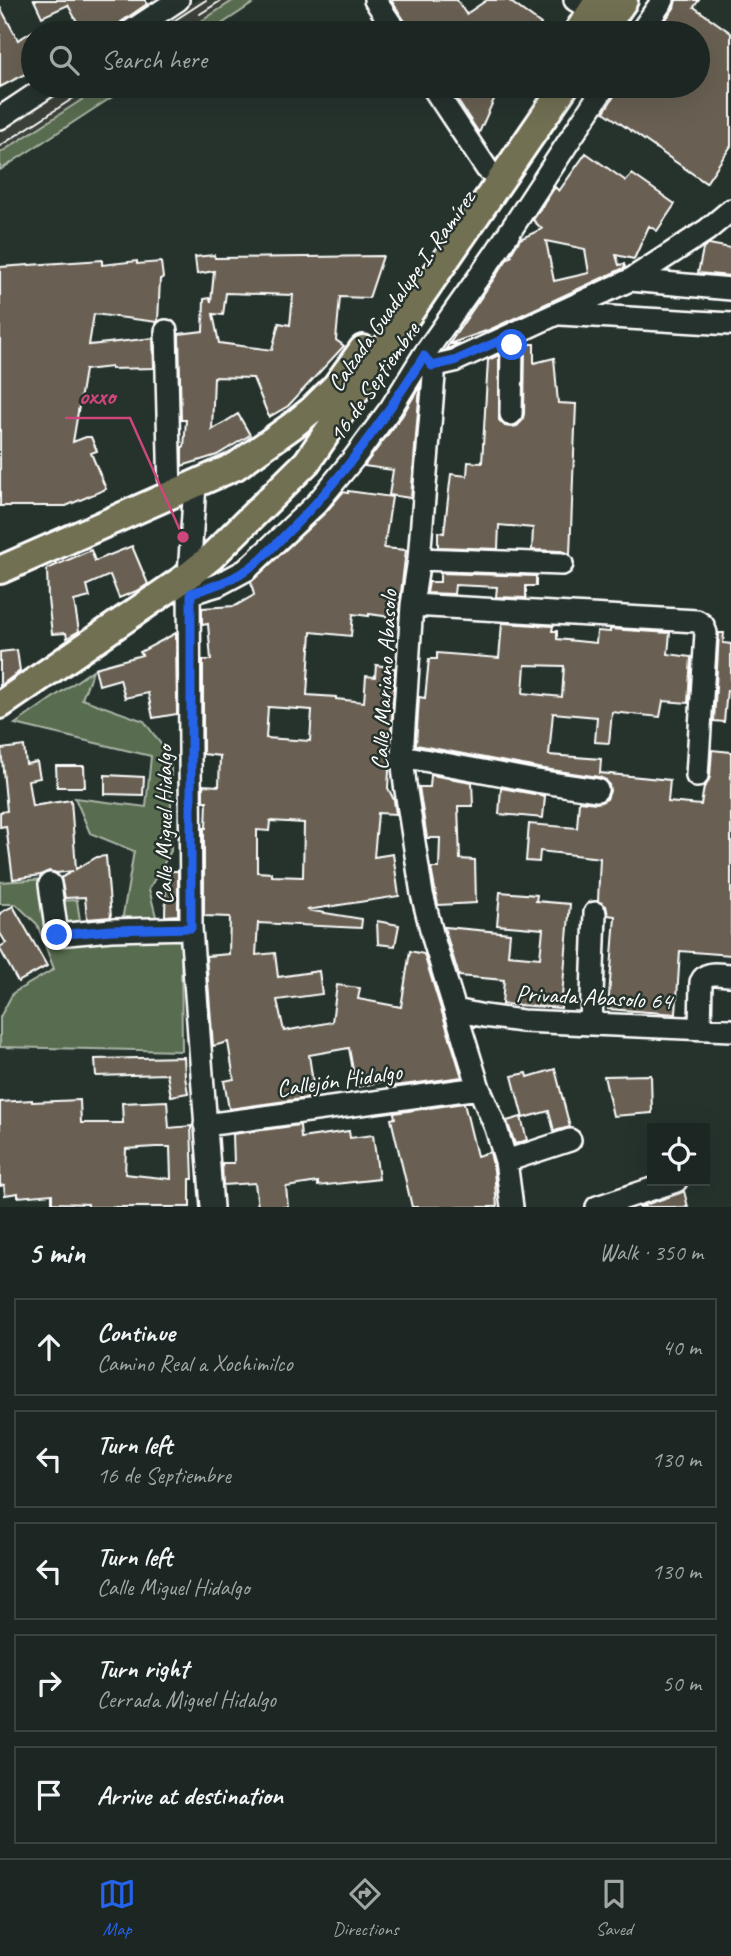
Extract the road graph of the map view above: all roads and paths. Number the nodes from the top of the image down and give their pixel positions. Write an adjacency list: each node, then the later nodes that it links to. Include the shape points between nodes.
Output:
1 (178, 0): 6 (street)
2 (375, 0): 7 (street)
3 (624, 0): 5 (main road)
4 (663, 0): 8 (street)
5 (592, 11)
6 (146, 21)
7 (389, 21)
8 (648, 21)
9 (30, 98): 14 (street)
10 (440, 98): 15 (street)
11 (534, 98): 15 (main road, Calzada Guadalupe I. Ramírez)
12 (557, 98): 30 (main road, Calzada Guadalupe I. Ramírez, via 307,462)
13 (597, 98): 23 (street, 16 de Septiembre)
14 (0, 118)
15 (487, 169): 25 (main road, Calzada Guadalupe I. Ramírez, via 335,386 292,426 236,466)
16 (731, 209): 17 (street)
17 (630, 280): 18 (street); 19 (street)
18 (731, 289)
19 (558, 313): 20 (street); 22 (street)
20 (731, 324)
21 (166, 331): 26 (street)
22 (510, 336): 23 (street, via 454,361); 24 (street)
23 (428, 361): 27 (street, Calle Mariano Abasolo, via 434,376); 30 (street, 16 de Septiembre, via 317,503 246,570 218,585)
24 (511, 414)
25 (195, 484): 26 (main road, Calzada Guadalupe I. Ramírez); 30 (street, Calle Miguel Hidalgo)
26 (170, 496): 29 (main road, Calzada Guadalupe I. Ramírez)
27 (419, 559): 28 (street); 31 (street, Calle Mariano Abasolo)
28 (562, 564)
29 (0, 570)
30 (190, 584): 32 (main road, Calzada Guadalupe I. Ramírez); 38 (street, Calle Miguel Hidalgo)
31 (412, 605): 33 (street, Calle Mariano Abasolo); 34 (street, via 697,621 704,625)
32 (0, 705)
33 (402, 756): 35 (street); 40 (street, Calle Mariano Abasolo, via 422,894)
34 (697, 776)
35 (597, 790)
36 (50, 884): 38 (street, via 57,935)
37 (595, 913): 41 (street)
38 (191, 928): 45 (street, Calle Miguel Hidalgo)
39 (731, 975): 42 (street, via 703,977)
40 (455, 1010): 41 (street, Privada Abasolo 64, via 522,1021); 44 (street, Calle Mariano Abasolo)
41 (591, 1023): 42 (street, Privada Abasolo 64)
42 (700, 1028): 43 (street, Privada Abasolo 64)
43 (731, 1030)
44 (479, 1088): 45 (street, Callejón Hidalgo); 47 (street, Calle Mariano Abasolo)
45 (205, 1125): 49 (street, Calle Miguel Hidalgo)
46 (570, 1140): 47 (street)
47 (506, 1161): 50 (street, Calle Mariano Abasolo)
48 (661, 1186): 51 (street)
49 (212, 1207)
50 (512, 1207)
51 (597, 1207)

